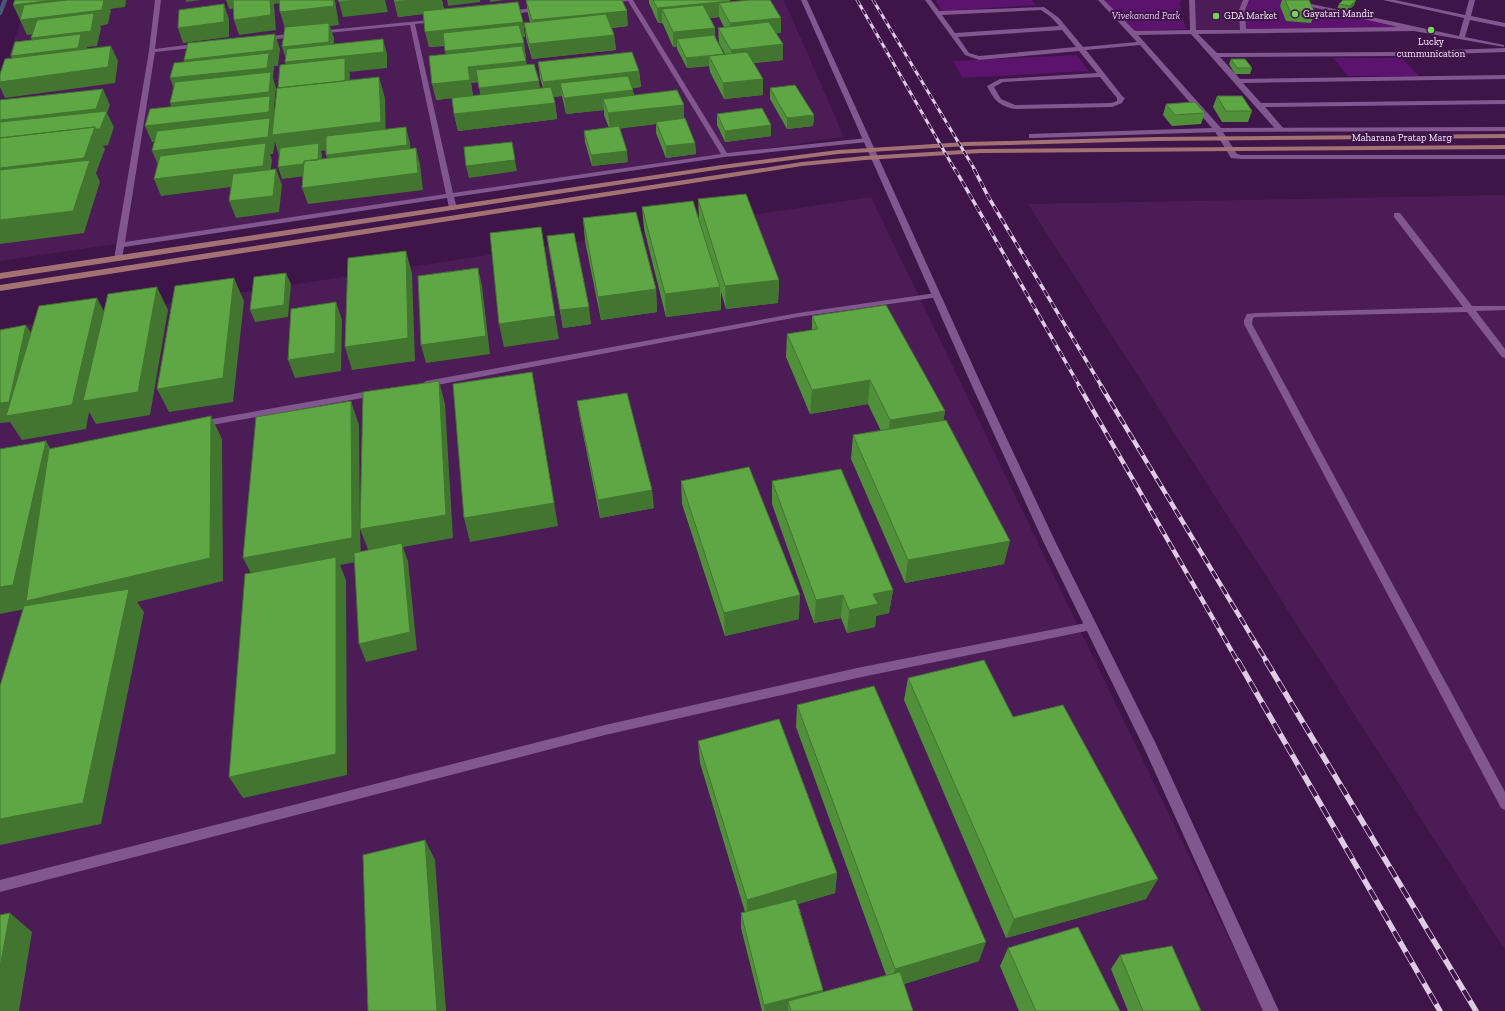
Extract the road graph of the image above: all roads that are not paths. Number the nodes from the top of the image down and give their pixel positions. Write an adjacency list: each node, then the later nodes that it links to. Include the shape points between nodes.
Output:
1 (158, 0): 35 (lane)
2 (626, 0): 12 (lane)
3 (630, 0): 50 (lane)
4 (804, 0): 48 (street)
5 (928, 0): 15 (street)
6 (1101, 0): 25 (street)
7 (1192, 0): 24 (street)
8 (1246, 0): 23 (street, via 1242,10)
9 (1285, 0): 22 (street)
10 (1386, 0): 13 (street)
11 (1472, 0): 17 (street)
12 (604, 2)
13 (1413, 3): 17 (street)
14 (550, 8): 16 (lane)
15 (937, 13): 21 (street, via 1042,8); 28 (street)
16 (497, 14)
17 (1467, 17): 20 (street); 29 (street)
18 (443, 20): 19 (lane)
19 (412, 23): 26 (lane); 52 (lane)
20 (1505, 25)
21 (1063, 28): 28 (street); 34 (street)
22 (1414, 29): 23 (street); 29 (street)
23 (1243, 30): 24 (street)
24 (1192, 32): 25 (street); 37 (street)
25 (1133, 33): 31 (street)
26 (310, 34)
27 (302, 35): 30 (lane)
28 (953, 35): 34 (street, via 967,54 979,58)
29 (1462, 38): 33 (street)
30 (254, 40)
31 (1142, 43): 34 (street); 45 (street)
32 (207, 45): 35 (lane)
33 (1505, 46)
34 (1080, 48): 38 (street)
35 (152, 50): 55 (lane)
36 (1505, 50): 37 (street, via 1393,54)
37 (1215, 54): 40 (street)
38 (1102, 75): 38 (street, via 1121,98 1120,102 1015,107 998,100 990,86 1002,80)
39 (1505, 78): 40 (street)
40 (1238, 81): 42 (street)
41 (1505, 102): 42 (street)
42 (1259, 105): 43 (street)
43 (1280, 129): 44 (street); 45 (street)
44 (1505, 129)
45 (1218, 130): 46 (street); 51 (street, via 1234,156 1241,157)
46 (1032, 136)
47 (1505, 136): 53 (main road, Maharana Pratap Marg, via 1125,140 909,146 793,157)
48 (867, 140): 50 (lane); 59 (street)
49 (1505, 147): 58 (main road, Maharana Pratap Marg, via 980,151 802,164)
50 (725, 155): 52 (lane)
51 (1505, 157)
52 (450, 196): 53 (lane); 55 (lane)
53 (453, 208): 56 (main road, Maharana Pratap Marg)
54 (1397, 215): 60 (lane)
55 (120, 245): 56 (lane)
56 (118, 258): 57 (main road, Maharana Pratap Marg)
57 (0, 276)
58 (0, 288)
59 (936, 295): 63 (lane, via 798,316); 66 (street, via 1045,534)
60 (1469, 308): 61 (lane); 62 (lane); 67 (lane, via 1256,315 1250,316 1248,324)
61 (1505, 308)
62 (1505, 355)
63 (415, 386)
64 (383, 391): 65 (lane)
65 (195, 426)
66 (1091, 626): 68 (lane, via 857,673 605,730); 69 (street, via 1151,748)
67 (1505, 804)
68 (0, 886)
69 (1271, 1011)

